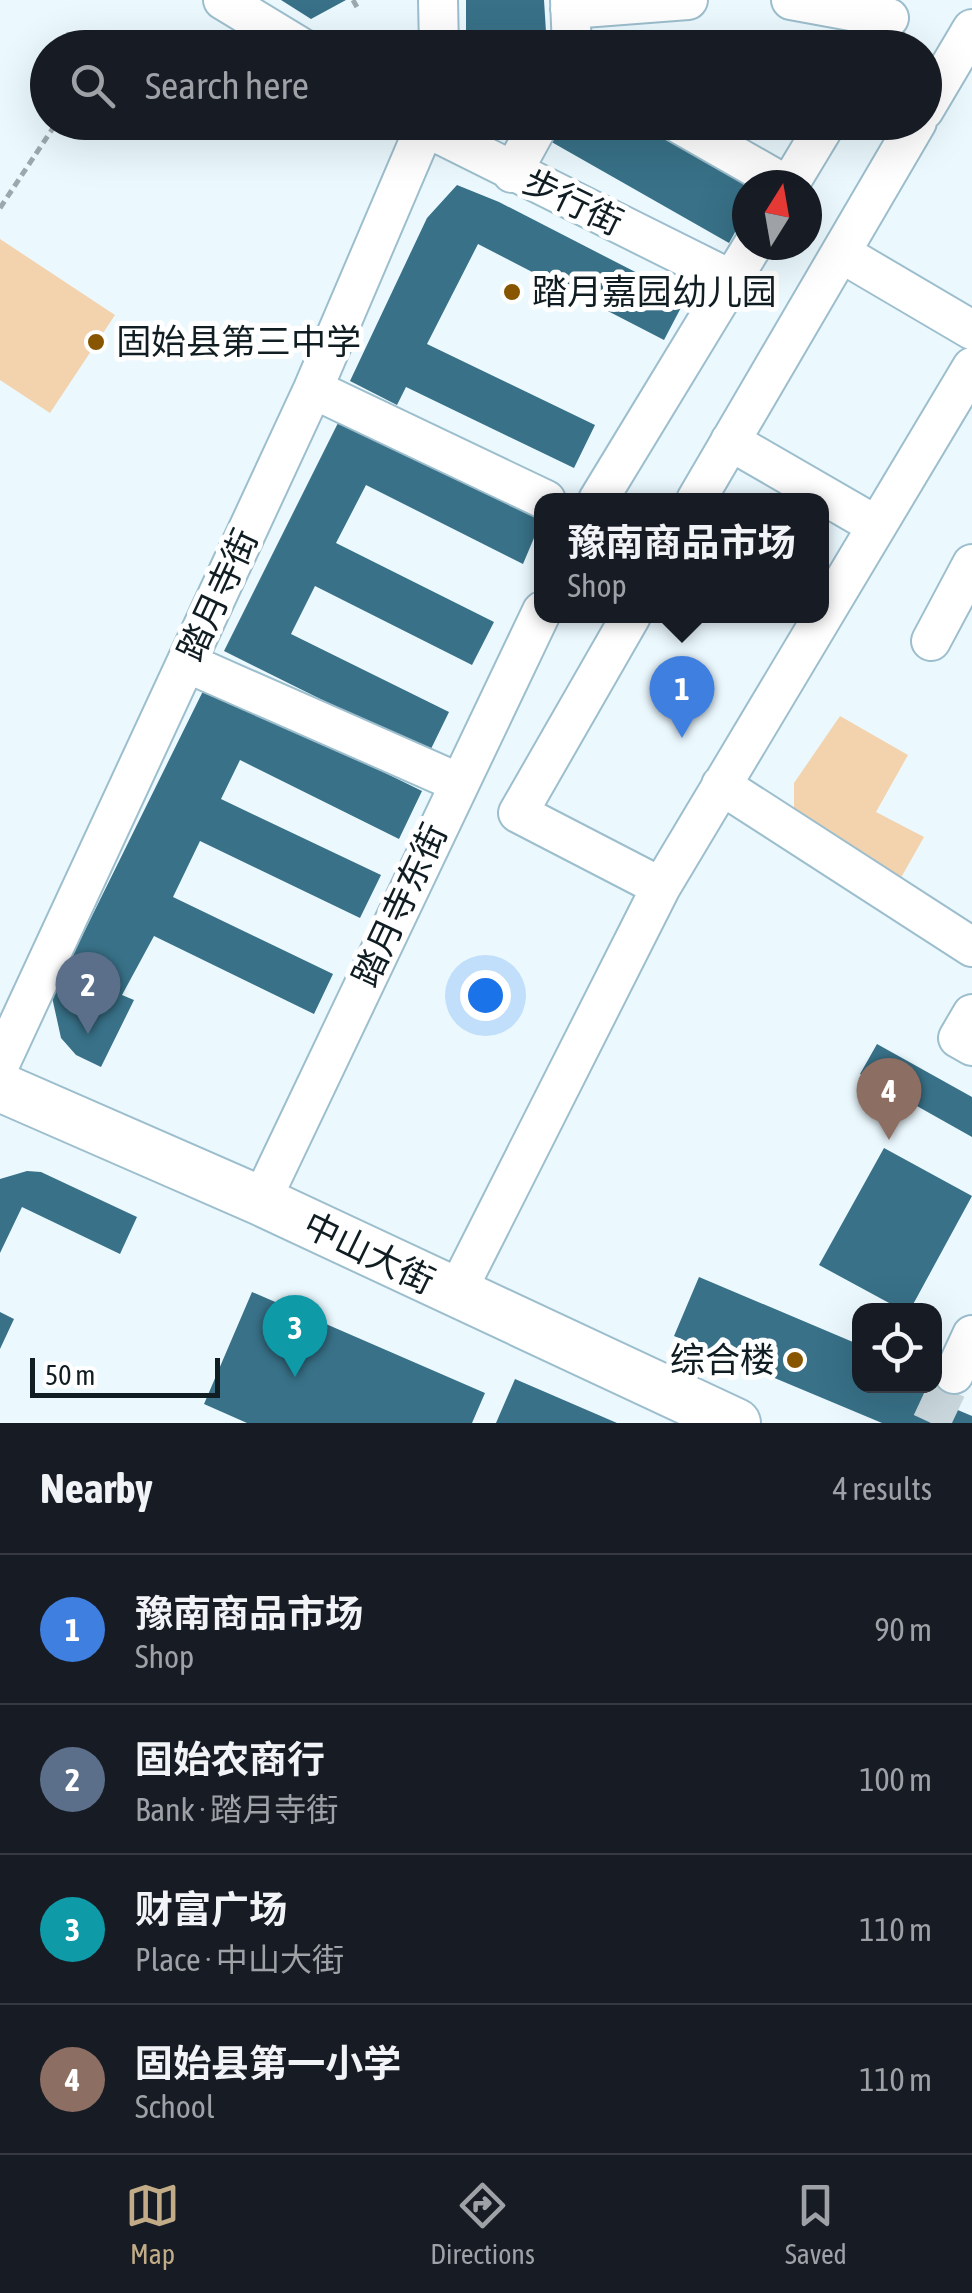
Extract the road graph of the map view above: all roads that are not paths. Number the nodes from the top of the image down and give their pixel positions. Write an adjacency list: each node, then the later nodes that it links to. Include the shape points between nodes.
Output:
1 (223, 0): 8 (street)
2 (438, 0): 9 (street)
3 (688, 0): 5 (street)
4 (791, 0): 6 (street)
5 (570, 4): 10 (street)
6 (888, 22)
7 (972, 29): 11 (street)
8 (272, 30)
9 (439, 30)
10 (571, 30)
11 (942, 80)
12 (416, 140): 26 (street, 踏月寺街)
13 (450, 140): 20 (street, 步行街)
14 (530, 140): 20 (street)
15 (708, 140): 18 (street)
16 (815, 140): 19 (street)
17 (906, 140): 21 (street)
18 (761, 170)
19 (797, 170)
20 (512, 173): 23 (street, 步行街)
21 (840, 252): 24 (street); 27 (street)
22 (743, 260): 23 (street)
23 (732, 280): 28 (street)
24 (972, 330)
25 (967, 387): 33 (street)
26 (313, 389): 31 (street); 40 (street, 踏月寺街)
27 (730, 442): 29 (street); 30 (street)
28 (602, 493)
29 (700, 493)
30 (819, 493)
31 (534, 494)
32 (829, 499): 33 (street)
33 (877, 526): 35 (street)
34 (972, 564): 39 (street)
35 (829, 606)
36 (536, 623): 41 (street, 踏月寺东街)
37 (627, 623): 43 (street, via 518,813)
38 (819, 623): 42 (street)
39 (931, 641)
40 (186, 663): 41 (street); 47 (street, 踏月寺街)
41 (457, 782): 49 (street, 踏月寺东街)
42 (721, 785): 43 (street); 44 (street)
43 (661, 887): 50 (street)
44 (972, 948)
45 (972, 1014): 46 (street, via 958,1038)
46 (972, 1046)
47 (0, 1064)
48 (0, 1087): 49 (main road, 中山大街)
49 (261, 1202): 50 (main road, 中山大街)
50 (455, 1296): 53 (main road, 中山大街)
51 (972, 1334): 52 (street)
52 (954, 1374)
53 (736, 1423)

